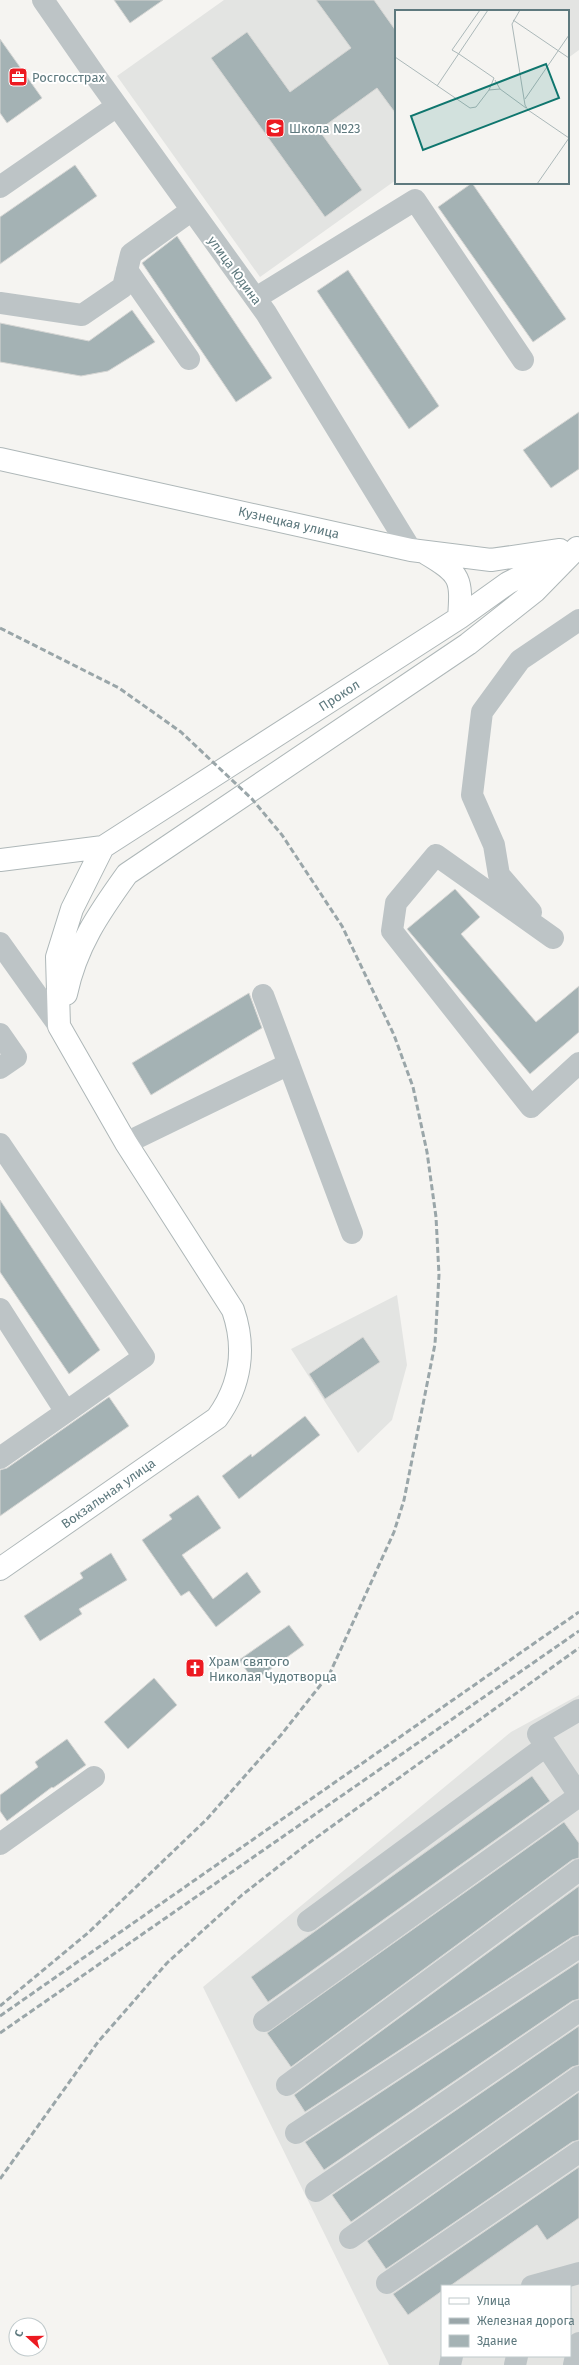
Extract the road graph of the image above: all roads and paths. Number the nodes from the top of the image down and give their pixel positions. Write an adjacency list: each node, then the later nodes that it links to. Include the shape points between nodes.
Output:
1 (43, 0): 2 (street, улица Юдина)
2 (117, 106): 3 (street); 4 (street, улица Юдина)
3 (0, 187)
4 (192, 210): 5 (street, via 131,254); 6 (street, улица Юдина)
5 (126, 270): 7 (street, via 123,287 82,315); 8 (street)
6 (256, 298): 9 (street, via 415,200); 12 (street, улица Юдина)
7 (0, 303)
8 (189, 359)
9 (523, 360)
10 (0, 459): 12 (main road, Кузнецкая улица)
11 (578, 547): 12 (main road, Кузнецкая улица, via 491,560); 13 (main road, Прокол, via 508,583); 19 (main road, via 535,591 468,644 127,874 95,918 72,967)
12 (417, 551): 13 (main road, via 448,567 462,587)
13 (460, 618): 15 (main road, Прокол)
14 (579, 620): 21 (street, via 520,660 482,712 472,795 494,845 499,875 553,938 436,855 396,903 392,931 531,1107)
15 (103, 847): 16 (main road); 19 (main road, via 72,909 57,957)
16 (0, 860)
17 (0, 943): 19 (street)
18 (263, 995): 22 (street)
19 (59, 1026): 24 (main road)
20 (0, 1034): 23 (street, via 16,1057)
21 (579, 1063)
22 (288, 1064): 24 (street); 26 (street)
23 (0, 1068)
24 (126, 1142): 30 (main road, Вокзальная улица, via 233,1310 241,1341 238,1376 227,1404 217,1418)
25 (0, 1144): 28 (street, via 144,1357)
26 (352, 1233)
27 (0, 1309): 28 (street)
28 (66, 1412): 29 (street)
29 (0, 1458)
30 (0, 1569)
31 (579, 1710): 32 (street)
32 (542, 1740): 34 (street); 37 (street)
33 (94, 1777): 35 (street)
34 (579, 1795): 40 (street)
35 (0, 1844)
36 (579, 1870): 42 (street)
37 (308, 1921)
38 (579, 1947): 43 (street)
39 (579, 2011): 45 (street)
40 (264, 2021)
41 (579, 2077): 46 (street)
42 (287, 2085)
43 (296, 2133)
44 (579, 2152): 48 (street)
45 (316, 2191)
46 (350, 2238)
47 (579, 2273): 49 (street)
48 (386, 2283)
49 (536, 2285)
50 (579, 2343): 51 (street)
51 (574, 2365)

